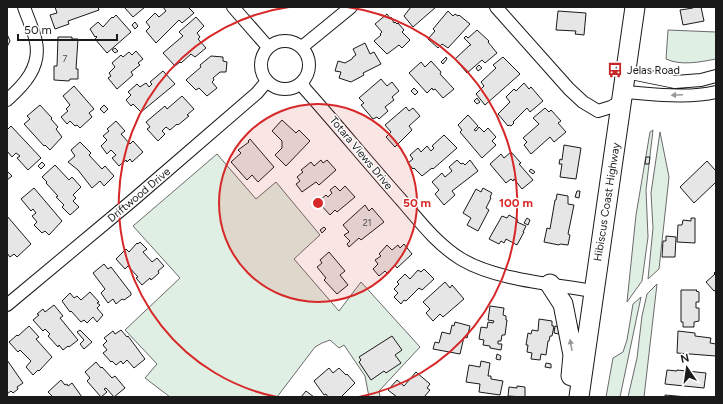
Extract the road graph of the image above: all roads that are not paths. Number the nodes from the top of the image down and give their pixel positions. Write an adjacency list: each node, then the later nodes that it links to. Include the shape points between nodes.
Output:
1 (24, 7): 14 (street, via 36,43 35,66 29,78)
2 (233, 7): 6 (street)
3 (351, 7): 7 (street)
4 (496, 7): 13 (street, via 569,90 583,102 598,112 611,107)
5 (635, 7): 8 (main road, Hibiscus Coast Highway)
6 (268, 47): 7 (street, via 274,43 289,41); 10 (street, via 261,67)
7 (302, 47): 11 (street, via 309,61 309,69)
8 (626, 72): 9 (street, via 675,82); 13 (main road, Hibiscus Coast Highway)
9 (716, 76)
10 (266, 81): 11 (street, via 284,89); 17 (street, Driftwood Drive, via 257,93)
11 (302, 83): 15 (street, Totara Views Drive, via 434,238 461,259 479,267 507,276)
12 (716, 92): 13 (street, one-way to 13)
13 (623, 96): 16 (main road, Hibiscus Coast Highway)
14 (7, 100)
15 (550, 284): 16 (street, Totara Views Drive); 18 (main road, one-way to 15, via 570,389 573,355 569,329 563,304)
16 (593, 291): 19 (main road, Hibiscus Coast Highway)
17 (7, 305)
18 (572, 397)
19 (579, 397)

